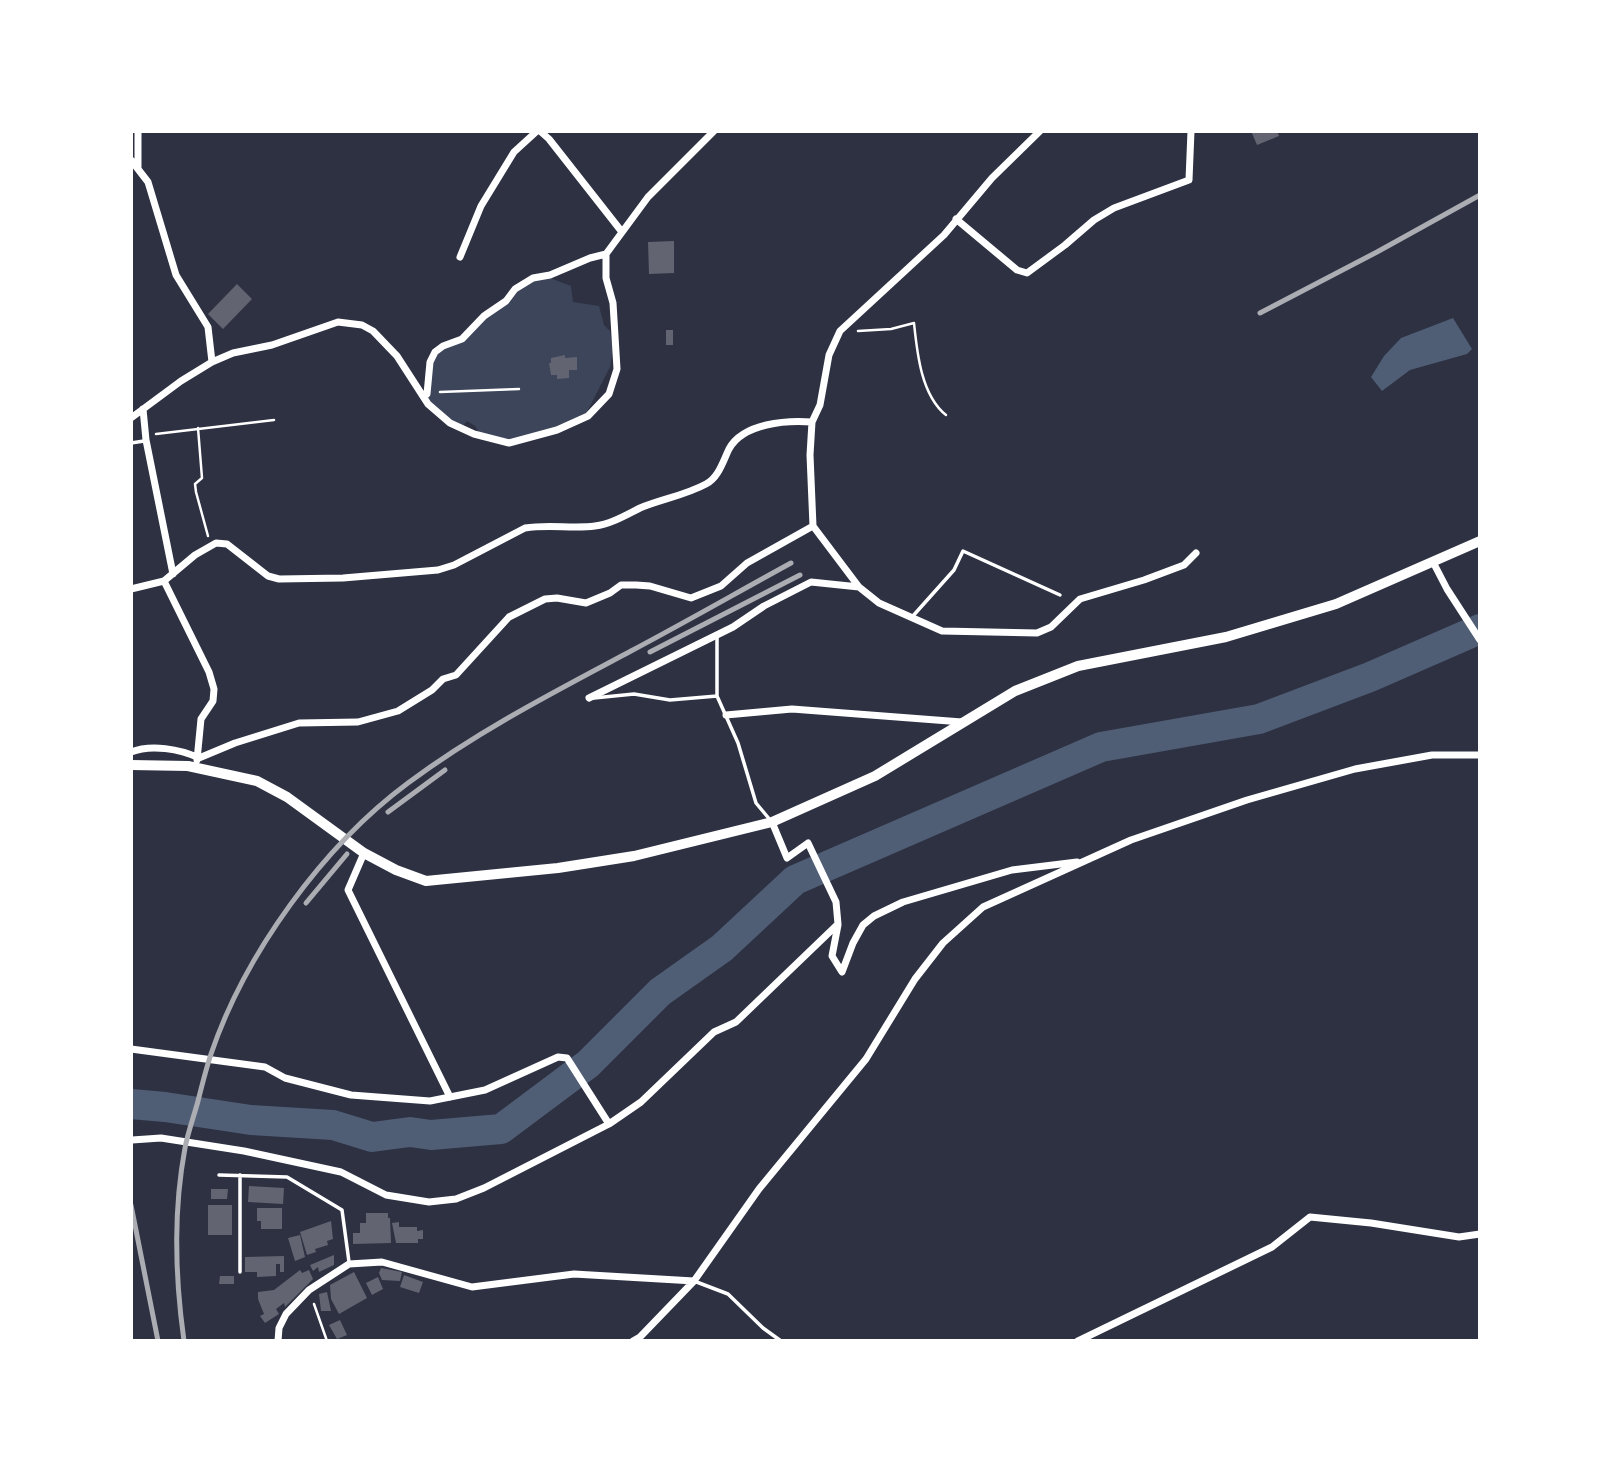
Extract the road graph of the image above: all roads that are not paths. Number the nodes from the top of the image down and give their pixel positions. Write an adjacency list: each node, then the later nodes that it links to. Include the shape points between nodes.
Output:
1 (138, 131): 7 (street)
2 (539, 131): 9 (street); 11 (street, via 514,152 481,206)
3 (714, 131): 9 (street, via 648,197)
4 (1040, 131): 8 (street)
5 (1191, 131): 8 (street, via 1189,180 1114,208 1027,273 1017,270)
6 (131, 160): 7 (street)
7 (138, 169): 12 (street, via 155,201 176,275 208,327)
8 (956, 219): 16 (street, via 841,331 829,355 820,405)
9 (622, 232): 10 (street)
10 (606, 254): 13 (street, via 533,278 515,289 462,339 435,352); 13 (street, via 617,369 609,394 587,416 509,443 450,423 428,404)
11 (460, 257)
12 (212, 362): 13 (street, via 338,322 362,324 397,356); 14 (street)
13 (425, 395)
14 (143, 410): 15 (street); 17 (street)
15 (131, 418)
16 (812, 422): 19 (street); 23 (street, via 749,430 730,446 715,478 672,499 600,525 525,528 438,570 279,579 268,576 227,544 216,543)
17 (146, 440): 18 (lane); 23 (street)
18 (131, 443)
19 (813, 526): 25 (street); 37 (street, via 747,563 721,586 691,598 650,586 621,585 586,603 545,599 509,617 456,675 398,711 358,722 299,723)
20 (1480, 541): 22 (street)
21 (1196, 553): 28 (street, via 1184,565 1080,599 1051,627 1037,633 942,631)
22 (1433, 562): 30 (street); 34 (street, via 1336,604 1226,637 1078,666 1015,691)
23 (173, 574): 24 (street)
24 (164, 581): 26 (street); 37 (street, via 214,689 213,701 201,719)
25 (859, 587): 28 (street, via 879,603); 29 (street, via 811,582)
26 (131, 589)
27 (1060, 595): 28 (lane, via 963,551 954,570)
28 (912, 617)
29 (717, 635): 31 (lane); 32 (street)
30 (1480, 640)
31 (717, 696): 32 (lane); 33 (lane)
32 (589, 698)
33 (726, 715): 34 (street, via 792,709); 40 (lane, via 756,803)
34 (962, 722): 40 (street, via 875,776)
35 (131, 752): 37 (street, via 158,749)
36 (1480, 755): 42 (street, via 1432,755 1355,769 1221,809)
37 (199, 758): 39 (street)
38 (131, 765): 39 (street)
39 (191, 768): 41 (street, via 257,781)
40 (772, 822): 41 (street, via 634,856 426,881); 43 (street, via 787,858 808,842 836,902)
41 (364, 853): 45 (street, via 348,890)
42 (1082, 862): 43 (street, via 1012,870 903,902 863,925 842,972 832,956); 53 (street, via 983,907 943,943 866,1059 759,1189)
43 (838, 924): 46 (street, via 736,1022 714,1032 642,1102)
44 (131, 1049): 45 (street, via 265,1067 294,1081 351,1095 430,1101)
45 (450, 1097): 46 (street, via 485,1090 558,1057 568,1058)
46 (609, 1124): 47 (street, via 484,1188 456,1199 429,1202 386,1195 341,1172 244,1151 161,1138)
47 (132, 1140)
48 (219, 1175): 49 (lane)
49 (240, 1175): 51 (lane, via 286,1177 342,1210); 52 (lane)
50 (1480, 1234): 57 (street, via 1459,1237 1310,1217 1272,1247)
51 (349, 1264): 53 (street, via 382,1262 472,1287 574,1274); 54 (street, via 309,1290 286,1314)
52 (240, 1272)
53 (694, 1281): 55 (street); 56 (lane, via 728,1294)
54 (278, 1341)
55 (633, 1341)
56 (781, 1341)
57 (1078, 1341)

